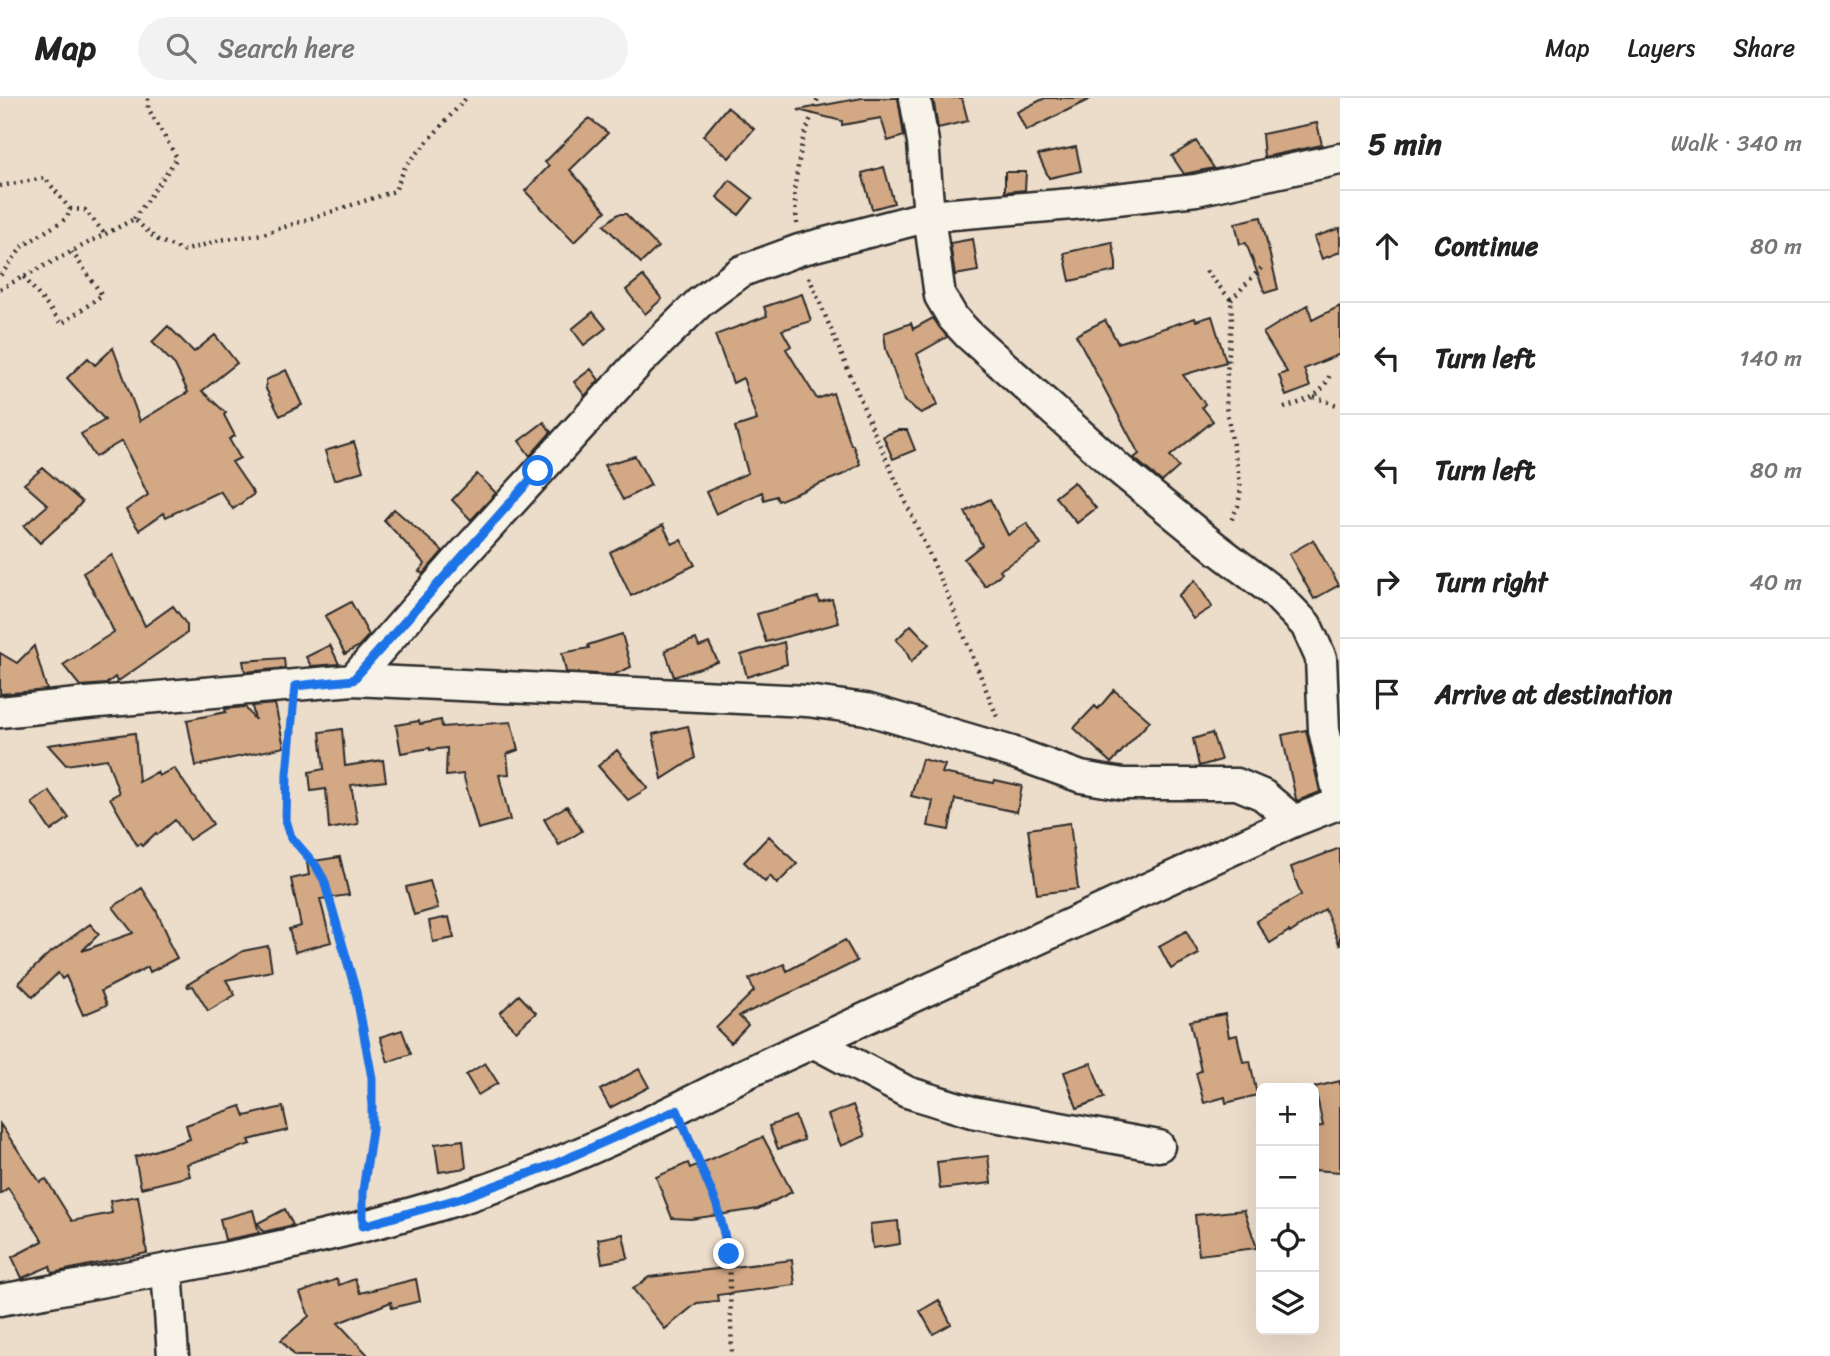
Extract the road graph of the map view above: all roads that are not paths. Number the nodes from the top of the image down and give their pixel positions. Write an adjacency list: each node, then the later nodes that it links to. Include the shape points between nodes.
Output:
1 (915, 98): 3 (street)
2 (1340, 159): 3 (street, via 1196,190)
3 (929, 216): 4 (street, via 799,250 742,271 700,302 556,451); 6 (street, via 940,296 953,318 1119,469 1275,593 1306,625 1321,657 1324,730)
4 (353, 680): 5 (street); 7 (street, via 807,701 866,709 1081,777 1123,784 1237,784 1262,795)
5 (0, 712)
6 (1340, 802): 7 (street)
7 (1294, 821): 8 (street)
8 (815, 1043): 9 (street, via 906,1092 972,1112); 10 (street, via 552,1165 461,1198 363,1226)
9 (1159, 1146)
10 (167, 1269): 11 (street); 12 (street)
11 (0, 1300)
12 (173, 1356)

